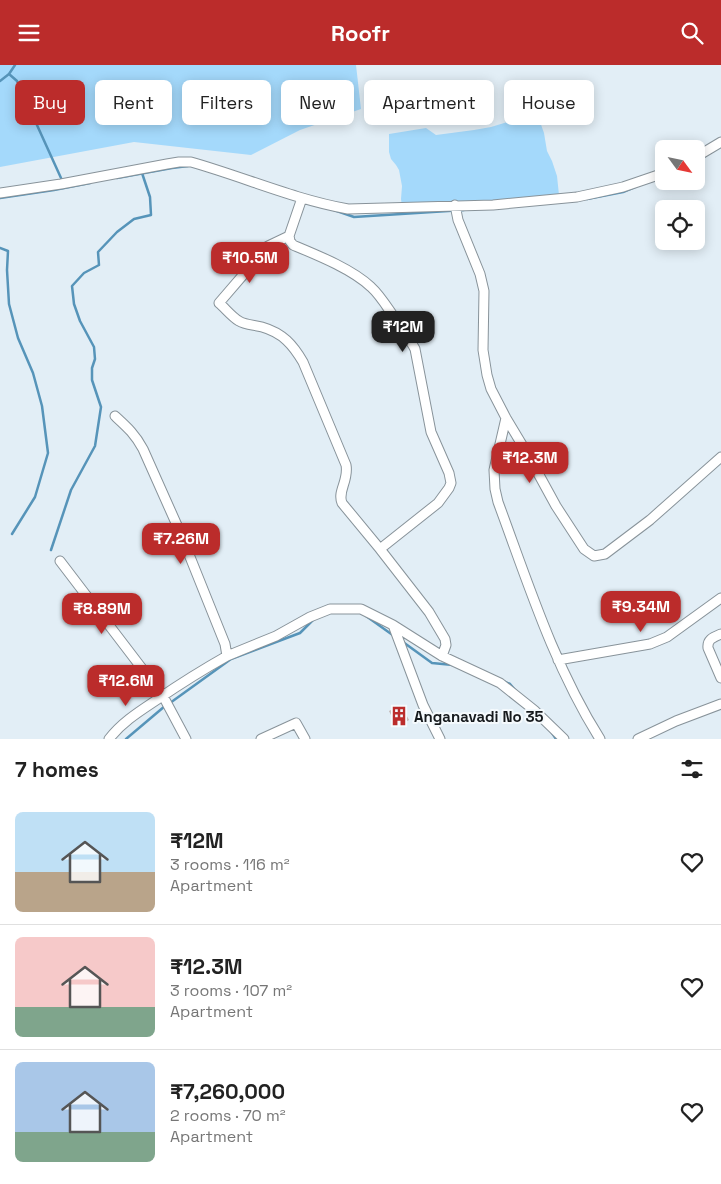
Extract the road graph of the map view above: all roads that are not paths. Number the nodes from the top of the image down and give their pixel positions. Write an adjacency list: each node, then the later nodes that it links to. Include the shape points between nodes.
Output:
1 (721, 142): 2 (street)
2 (705, 152)
3 (655, 176): 6 (street, via 577,197)
4 (0, 193): 5 (street, via 191,162)
5 (302, 198): 6 (street, via 348,209); 7 (street)
6 (455, 207): 9 (street, via 480,274 484,291 483,350 487,375)
7 (289, 236): 11 (street, via 293,245 333,262 370,286 410,341 416,355 431,432 451,483 438,503); 11 (street, via 268,247 219,303 240,322 280,335 296,351 346,465 340,499)
8 (115, 416): 16 (street, via 132,431 143,449 180,532)
9 (506, 418): 10 (street, via 556,506 584,549 594,556 605,553 650,520); 18 (street, via 494,470 495,489)
10 (721, 457)
11 (380, 549): 17 (street, via 429,612 445,639)
12 (60, 561): 20 (street)
13 (721, 598): 18 (street, via 667,637 650,644)
14 (393, 625): 16 (street, via 361,609 330,609); 17 (street); 26 (street, via 423,705)
15 (721, 634): 19 (street, via 707,644)
16 (227, 656): 20 (street)
17 (442, 656): 27 (street, via 500,683)
18 (558, 660): 28 (street)
19 (721, 678)
20 (163, 696): 22 (street, via 128,720); 23 (street)
21 (721, 704): 29 (street)
22 (110, 739)
23 (186, 739)
24 (261, 739): 25 (street, via 296,723)
25 (305, 739)
26 (440, 739)
27 (564, 739)
28 (600, 739)
29 (638, 739)

